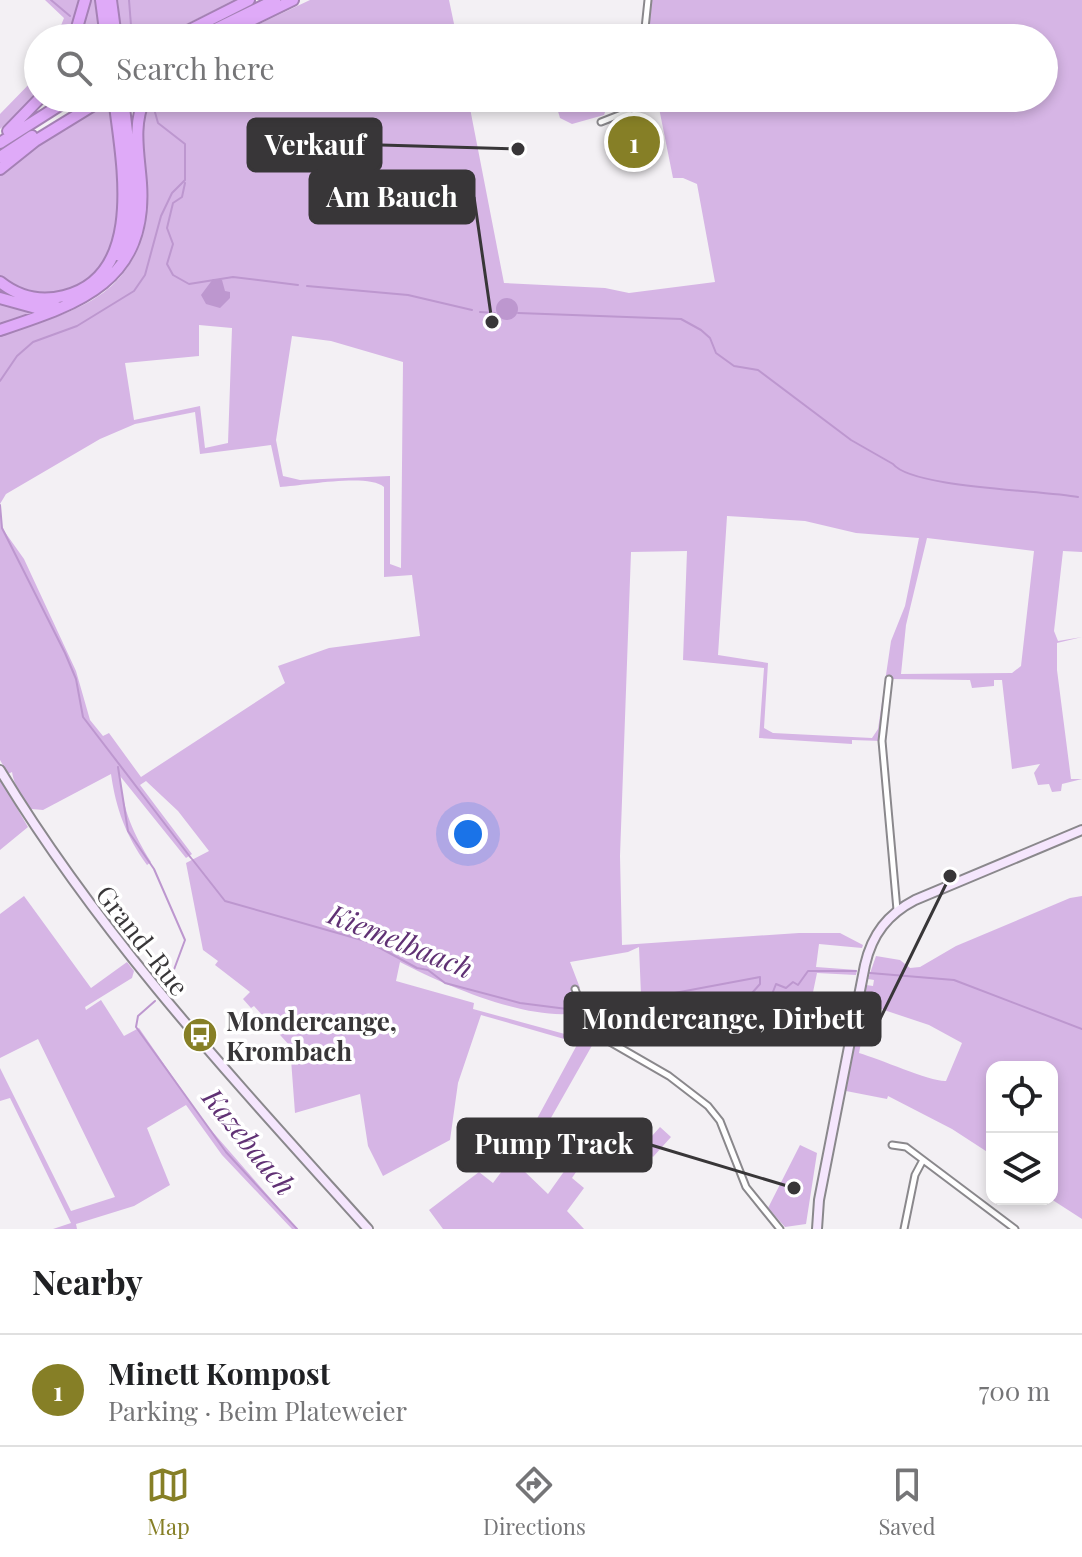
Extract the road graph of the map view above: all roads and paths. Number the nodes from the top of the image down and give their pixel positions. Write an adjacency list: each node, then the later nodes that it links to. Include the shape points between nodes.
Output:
1 (85, 0): 8 (highway)
2 (101, 0): 9 (highway)
3 (111, 0): 10 (highway)
4 (249, 0): 11 (highway)
5 (275, 0): 12 (highway)
6 (293, 0): 13 (highway)
7 (648, 0): 14 (street)
8 (78, 24)
9 (104, 24)
10 (114, 24)
11 (202, 24)
12 (226, 24)
13 (244, 24)
14 (645, 24)
15 (27, 112): 24 (highway)
16 (48, 112): 24 (highway)
17 (70, 112): 25 (highway)
18 (82, 112): 26 (highway)
19 (115, 112): 28 (highway, via 124,210 107,266 84,288 48,299 26,296)
20 (124, 112): 27 (highway, via 131,213 125,246)
21 (142, 112): 27 (highway, via 137,132 139,222 127,257)
22 (626, 112): 23 (street)
23 (601, 122)
24 (0, 141)
25 (0, 157)
26 (0, 169)
27 (111, 277): 30 (highway)
28 (0, 282)
29 (0, 298): 30 (highway, via 36,308)
30 (81, 300): 31 (highway)
31 (0, 330)
32 (889, 679): 35 (street, via 882,741)
33 (0, 770): 39 (main road, Grand-Rue, via 45,843 163,1000)
34 (1082, 830): 35 (main road)
35 (897, 910): 41 (main road, via 879,929 867,955)
36 (575, 989): 40 (street, via 591,1031 669,1076 708,1106 720,1121 746,1187)
37 (892, 1145): 38 (street, via 906,1147)
38 (923, 1160): 42 (street); 43 (street)
39 (368, 1229)
40 (780, 1229)
41 (817, 1229)
42 (904, 1229)
43 (1015, 1229)

